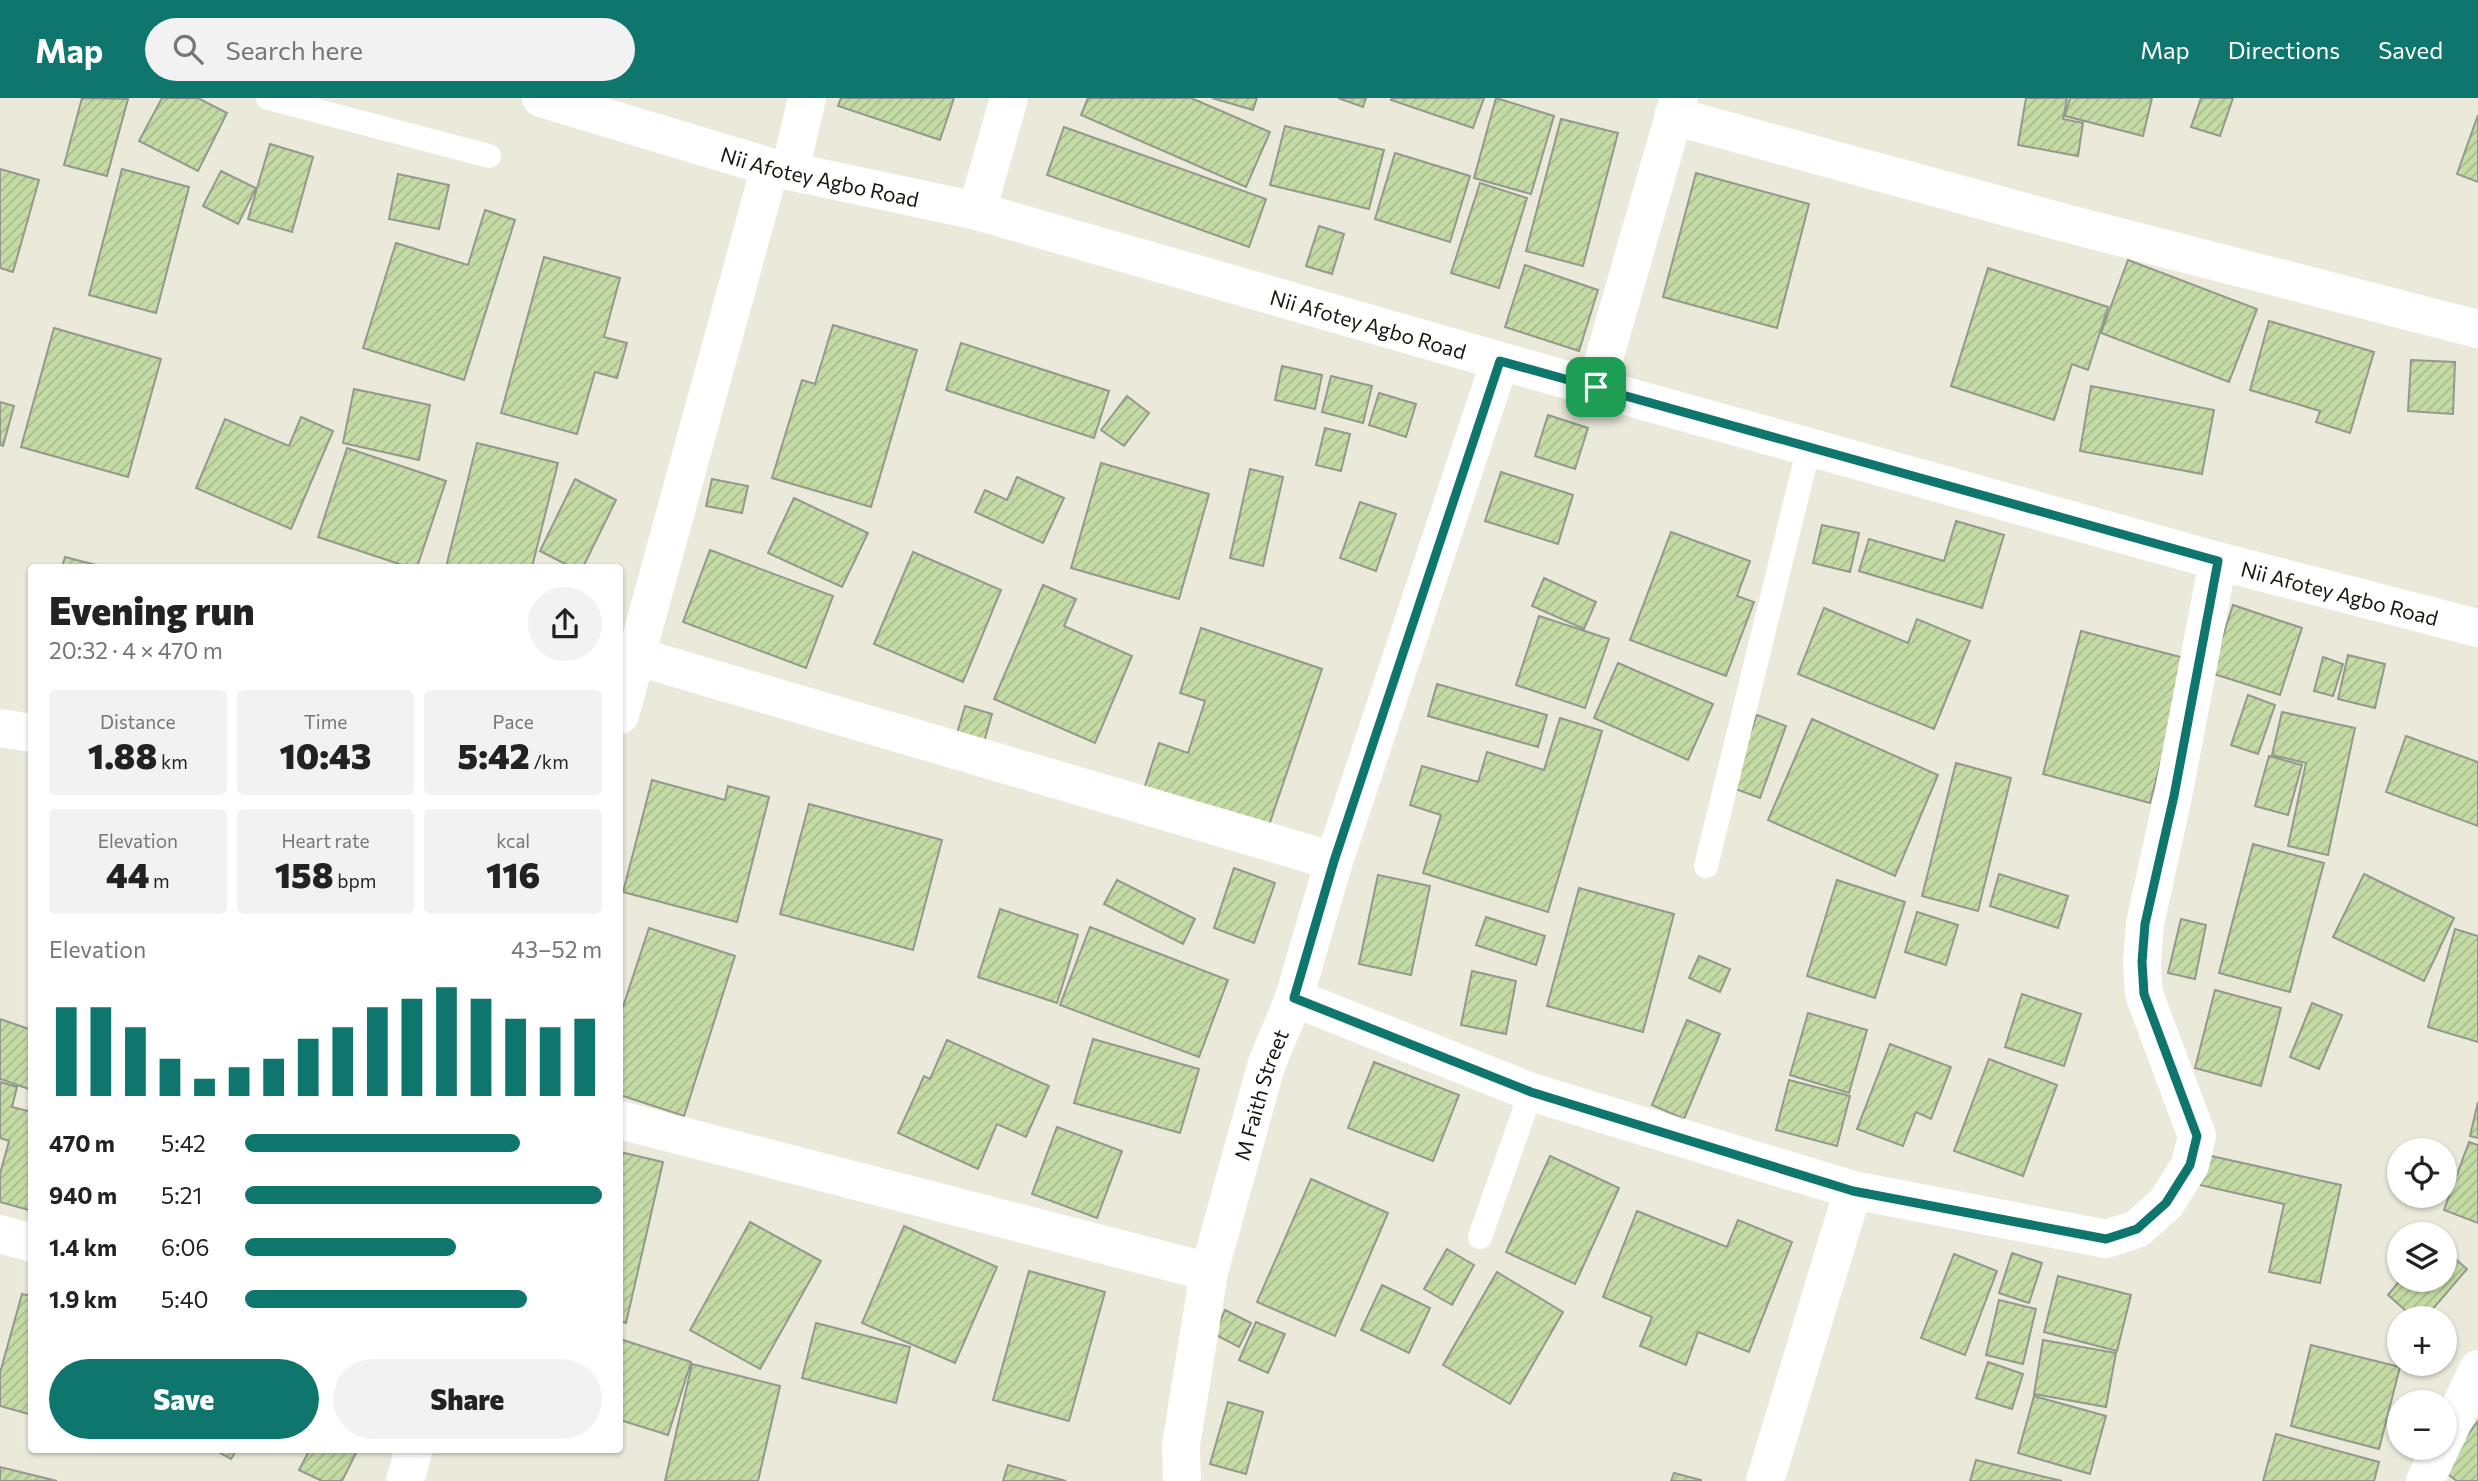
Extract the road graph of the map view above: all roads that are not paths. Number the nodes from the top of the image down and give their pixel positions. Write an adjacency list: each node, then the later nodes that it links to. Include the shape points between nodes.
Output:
1 (268, 98): 6 (lane)
2 (541, 98): 7 (street, Nii Afotey Agbo Road)
3 (807, 98): 7 (street)
4 (1009, 98): 8 (street)
5 (1676, 107): 9 (street, via 2069,224); 11 (street)
6 (489, 156)
7 (780, 169): 8 (street, Nii Afotey Agbo Road); 15 (street)
8 (977, 211): 10 (street, Nii Afotey Agbo Road)
9 (2478, 329)
10 (1500, 361): 11 (street, Nii Afotey Agbo Road); 19 (street, M Faith Street)
11 (1596, 387): 12 (street, Nii Afotey Agbo Road)
12 (1809, 447): 13 (street, Nii Afotey Agbo Road); 20 (lane)
13 (2218, 561): 14 (street, Nii Afotey Agbo Road); 24 (street, via 2145,924 2142,962 2144,994 2197,1136 2190,1165 2166,1203 2137,1229 2106,1239)
14 (2478, 628)
15 (635, 656): 16 (street); 19 (street)
16 (623, 703)
17 (0, 728): 18 (street)
18 (28, 732)
19 (1334, 861): 21 (street, M Faith Street)
20 (1706, 866)
21 (1294, 998): 22 (street); 28 (street, M Faith Street, via 1266,1066)
22 (1531, 1092): 24 (street); 26 (lane)
23 (623, 1121): 28 (street)
24 (1853, 1191): 35 (street)
25 (0, 1234): 27 (street)
26 (1480, 1237)
27 (28, 1242)
28 (1209, 1272): 34 (street, M Faith Street, via 1181,1446)
29 (2478, 1369): 30 (street)
30 (2457, 1414)
31 (413, 1453): 33 (street)
32 (2435, 1460): 36 (street)
33 (405, 1481)
34 (1182, 1481)
35 (1765, 1481)
36 (2425, 1481)

